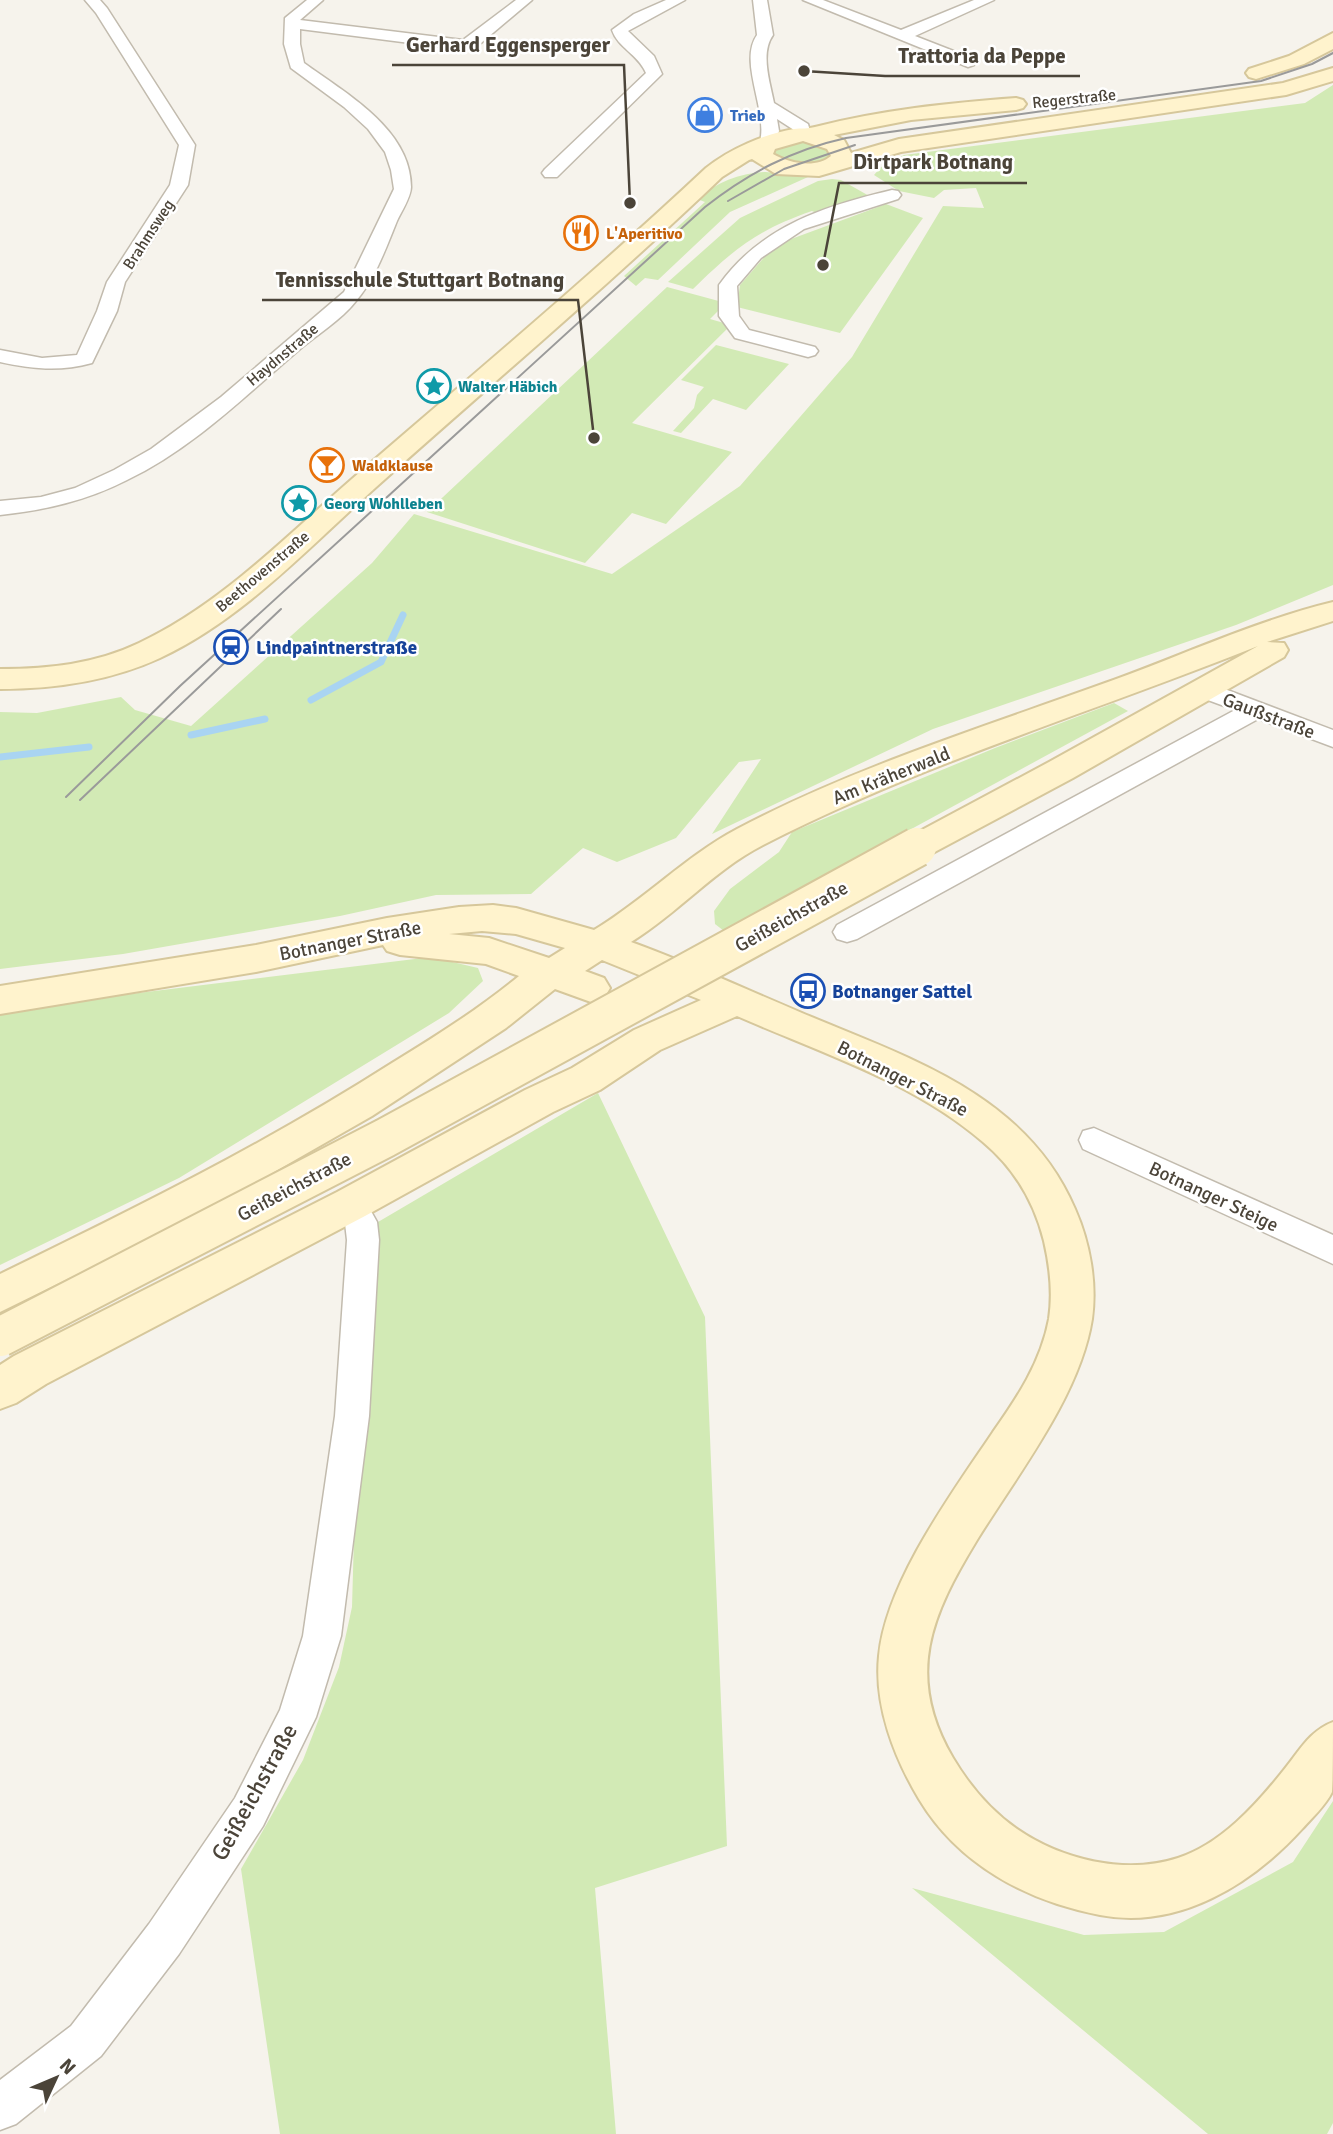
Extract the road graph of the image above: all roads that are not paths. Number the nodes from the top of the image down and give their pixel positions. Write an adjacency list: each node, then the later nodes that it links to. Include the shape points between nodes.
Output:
1 (316, 0): 9 (street, via 293,18)
2 (526, 0): 9 (street, via 465,45)
3 (760, 0): 16 (street, via 765,35 759,64)
4 (810, 0): 10 (street)
5 (987, 0): 10 (street)
6 (95, 1): 23 (street, Brahmsweg, via 187,145 179,185 116,282 85,359 70,365 47,365)
7 (642, 1): 8 (street)
8 (672, 2): 20 (street, via 620,30 648,59 654,74)
9 (293, 23): 24 (street, Haydnstraße, via 297,65 378,130 394,154 403,188 351,296 141,466 80,494)
10 (903, 35): 12 (street)
11 (1333, 39): 14 (main road, via 1295,62 1243,77)
12 (968, 62)
13 (1333, 74): 19 (main road, Regerstraße, via 1286,89 899,146)
14 (1156, 89)
15 (1041, 101): 17 (main road, Regerstraße)
16 (768, 106): 17 (street); 18 (street)
17 (809, 132): 18 (main road, Beethovenstraße, via 778,138); 19 (main road, via 836,145 842,156)
18 (768, 151): 19 (main road, Beethovenstraße, via 807,171); 27 (main road, Beethovenstraße, via 702,185 205,619 166,642 93,669)
19 (837, 163)
20 (551, 173)
21 (892, 195): 22 (street, via 798,225 755,254 728,285 729,316 742,334)
22 (808, 351)
23 (0, 356)
24 (0, 508)
25 (1333, 611): 28 (main road, Am Kräherwald, via 1269,630)
26 (1333, 617): 29 (main road)
27 (0, 679)
28 (1139, 682): 29 (main road, via 1181,681); 32 (main road, Am Kräherwald, via 963,746 785,820 709,864)
29 (1206, 690): 30 (street, Gaußstraße); 47 (main road, Geißeichstraße, bridge, via 373,1144)
30 (1255, 710): 31 (street, Gaußstraße); 33 (street)
31 (1333, 739)
32 (661, 905): 35 (main road, Geißeichstraße)
33 (847, 932)
34 (363, 937): 35 (main road, Botnanger Straße, via 483,918 516,920); 37 (main road, via 489,951); 39 (main road, Botnanger Straße)
35 (613, 950): 36 (main road, Botnanger Straße); 37 (main road, Geißeichstraße); 38 (main road, Geißeichstraße)
36 (663, 968): 40 (main road, Botnanger Straße); 41 (main road, via 665,995)
37 (553, 973): 38 (main road); 46 (main road, Geißeichstraße, via 493,1018 278,1152)
38 (591, 988): 42 (main road, via 588,1022 564,1068)
39 (0, 1000)
40 (737, 1000): 41 (main road); 49 (main road, Botnanger Straße, via 912,1078 983,1119 1019,1151 1037,1176 1064,1240 1071,1276 1070,1320 1055,1370 930,1573 914,1604 903,1645 904,1697 919,1745 946,1793 973,1827 1003,1851 1046,1874 1104,1890 1149,1891 1192,1881 1257,1838)
41 (647, 1040): 42 (main road, via 586,1079)
42 (539, 1101): 44 (main road)
43 (1094, 1140): 45 (street, Botnanger Steige)
44 (351, 1204): 48 (main road); 50 (street, Geißeichstraße, via 361,1222 363,1240 352,1416 322,1636 297,1717 249,1812 164,1939 86,2040)
45 (1333, 1250)
46 (0, 1294)
47 (0, 1337)
48 (0, 1389)
49 (1333, 1747)
50 (3, 2099)

